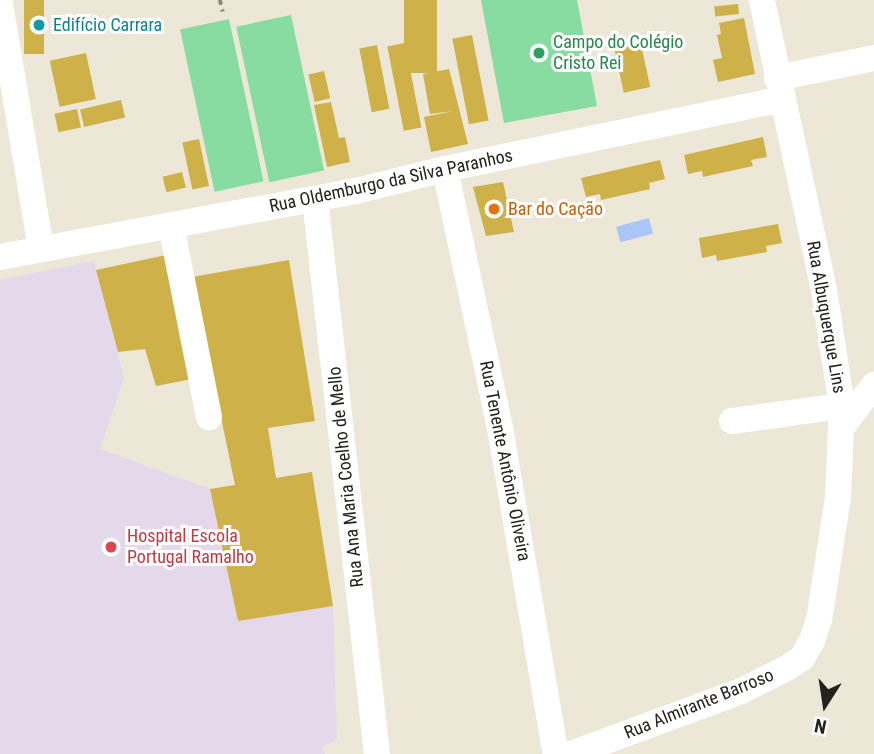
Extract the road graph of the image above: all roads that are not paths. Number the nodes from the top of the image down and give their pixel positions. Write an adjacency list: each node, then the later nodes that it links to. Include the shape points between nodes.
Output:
1 (762, 0): 5 (street, Rua Albuquerque Lins)
2 (0, 4): 4 (street)
3 (874, 58): 5 (street, Rua Oldemburgo da Silva Paranhos)
4 (7, 74): 9 (street)
5 (779, 89): 6 (street, Rua Oldemburgo da Silva Paranhos); 13 (street, Rua Albuquerque Lins, via 824,290)
6 (444, 169): 7 (street, Rua Oldemburgo da Silva Paranhos); 17 (street, Rua Tenente Antônio Oliveira, via 500,428)
7 (315, 199): 8 (street, Rua Oldemburgo da Silva Paranhos); 16 (street, Rua Ana Maria Coelho de Mello)
8 (171, 225): 9 (street, Rua Oldemburgo da Silva Paranhos); 12 (street)
9 (41, 249): 10 (street, Rua Oldemburgo da Silva Paranhos)
10 (0, 257)
11 (874, 385): 13 (street)
12 (209, 417)
13 (842, 417): 14 (street); 15 (street, Rua Albuquerque Lins, via 836,509 819,620 802,658)
14 (732, 421)
15 (787, 668): 18 (street, Rua Almirante Barroso, via 741,691)
16 (377, 754)
17 (556, 754)
18 (571, 754)

